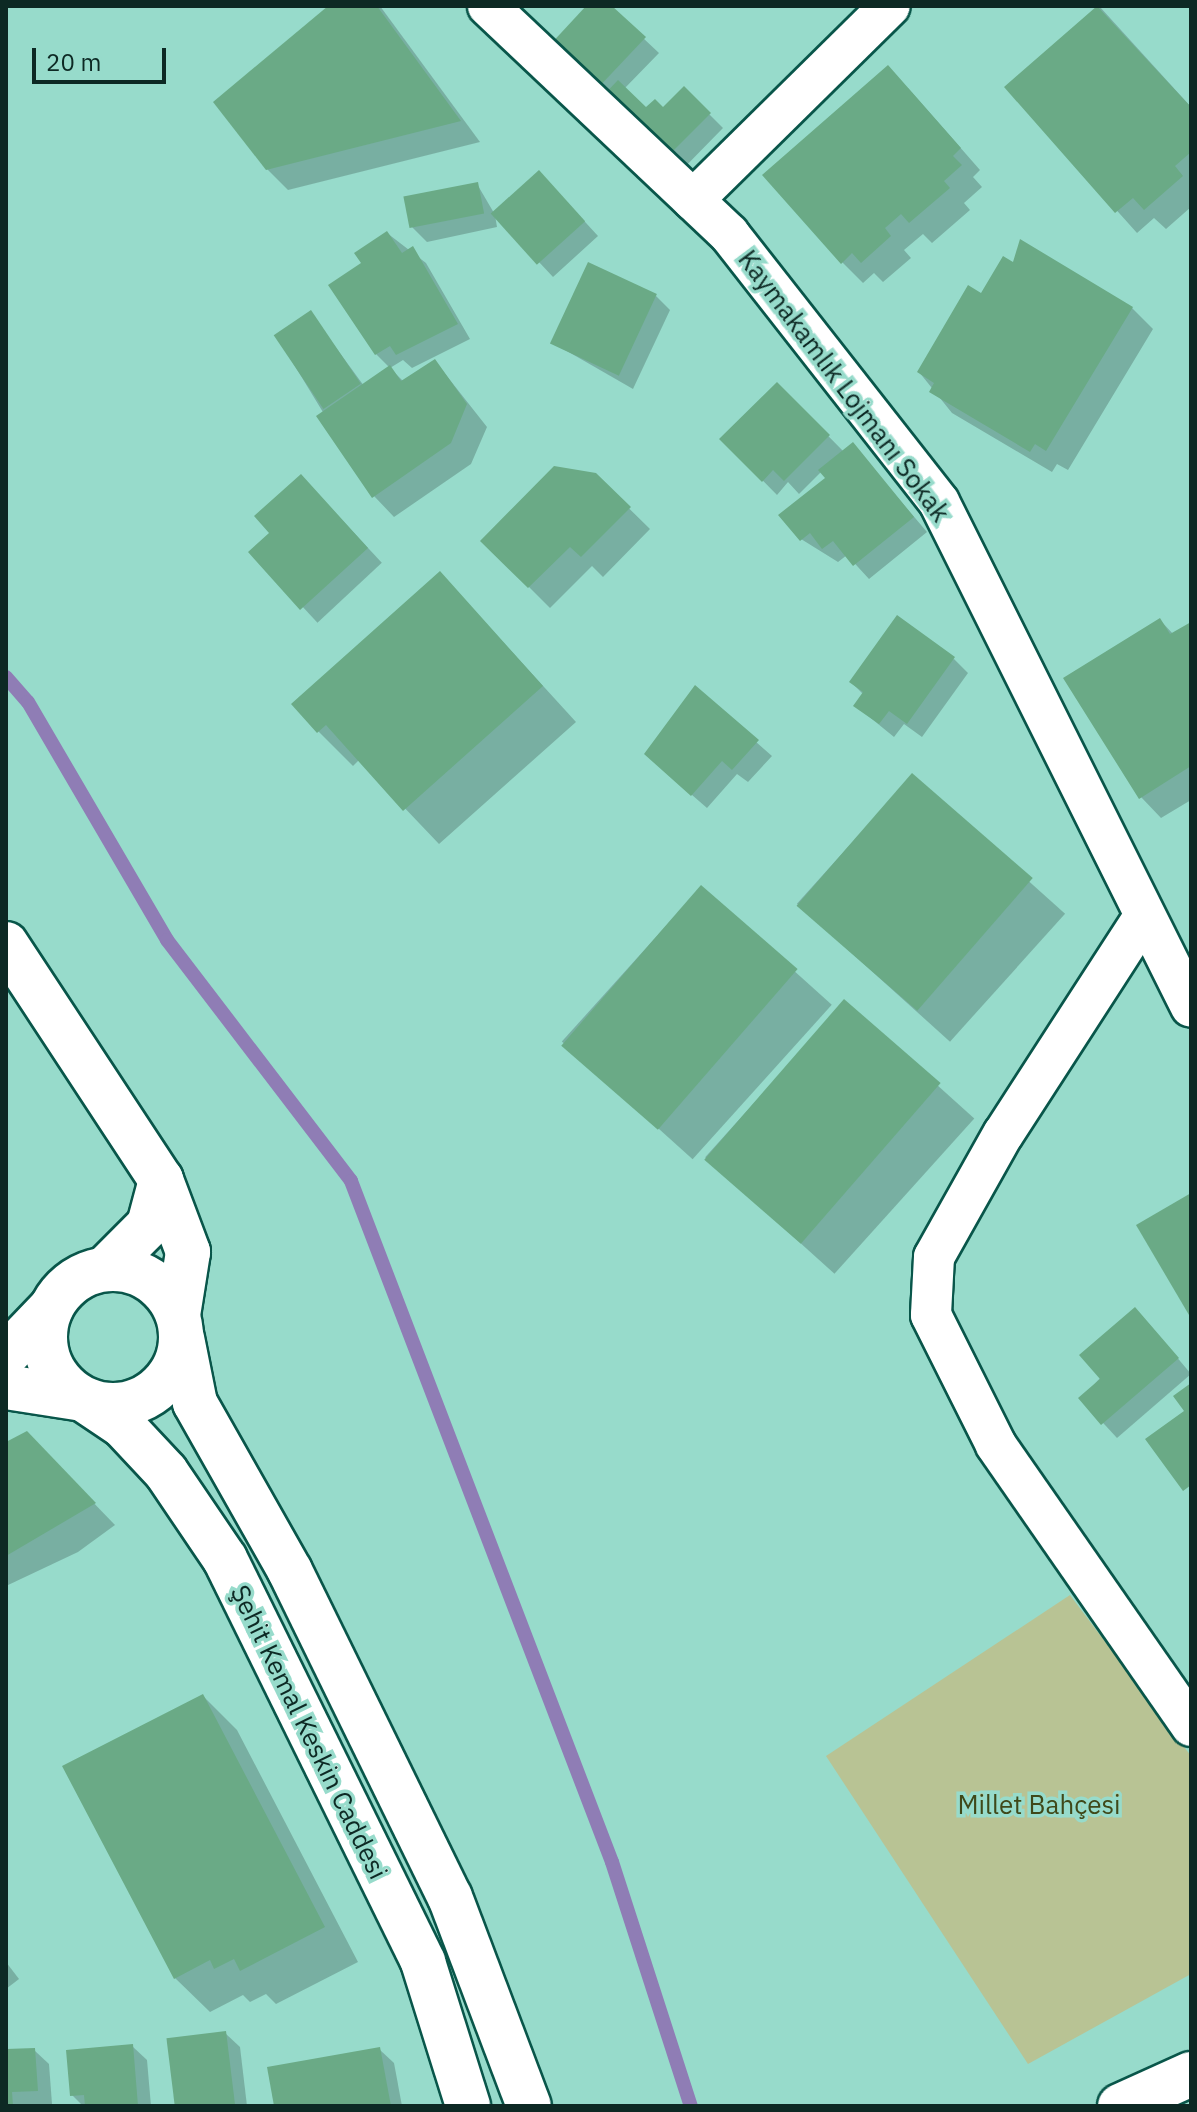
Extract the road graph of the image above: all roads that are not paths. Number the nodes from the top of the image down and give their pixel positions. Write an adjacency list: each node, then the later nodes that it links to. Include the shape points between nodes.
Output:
1 (488, 6): 3 (street, Kaymakamlık Lojmanı Sokak)
2 (890, 6): 3 (street)
3 (693, 200): 4 (street, Kaymakamlık Lojmanı Sokak, via 729,234 939,502)
4 (1143, 918): 6 (street, Kaymakamlık Lojmanı Sokak); 14 (street, via 1003,1134 934,1257 931,1315 996,1445)
5 (6, 944): 7 (street)
6 (1191, 1007)
7 (161, 1180): 8 (street, via 149,1225); 10 (street, via 188,1252)
8 (105, 1269): 9 (street, via 83,1276); 10 (street, via 150,1280)
9 (51, 1308): 11 (street); 13 (street, via 50,1360)
10 (180, 1326): 13 (street, via 178,1360 149,1395 129,1404); 17 (street, via 201,1417 290,1571 450,1897)
11 (6, 1355)
12 (6, 1387): 13 (street)
13 (83, 1399): 16 (street, Şehit Kemal Keskin Caddesi, via 166,1472 225,1559 423,1962)
14 (1191, 1726)
15 (1191, 2074): 18 (street)
16 (468, 2106)
17 (529, 2106)
18 (1120, 2106)

